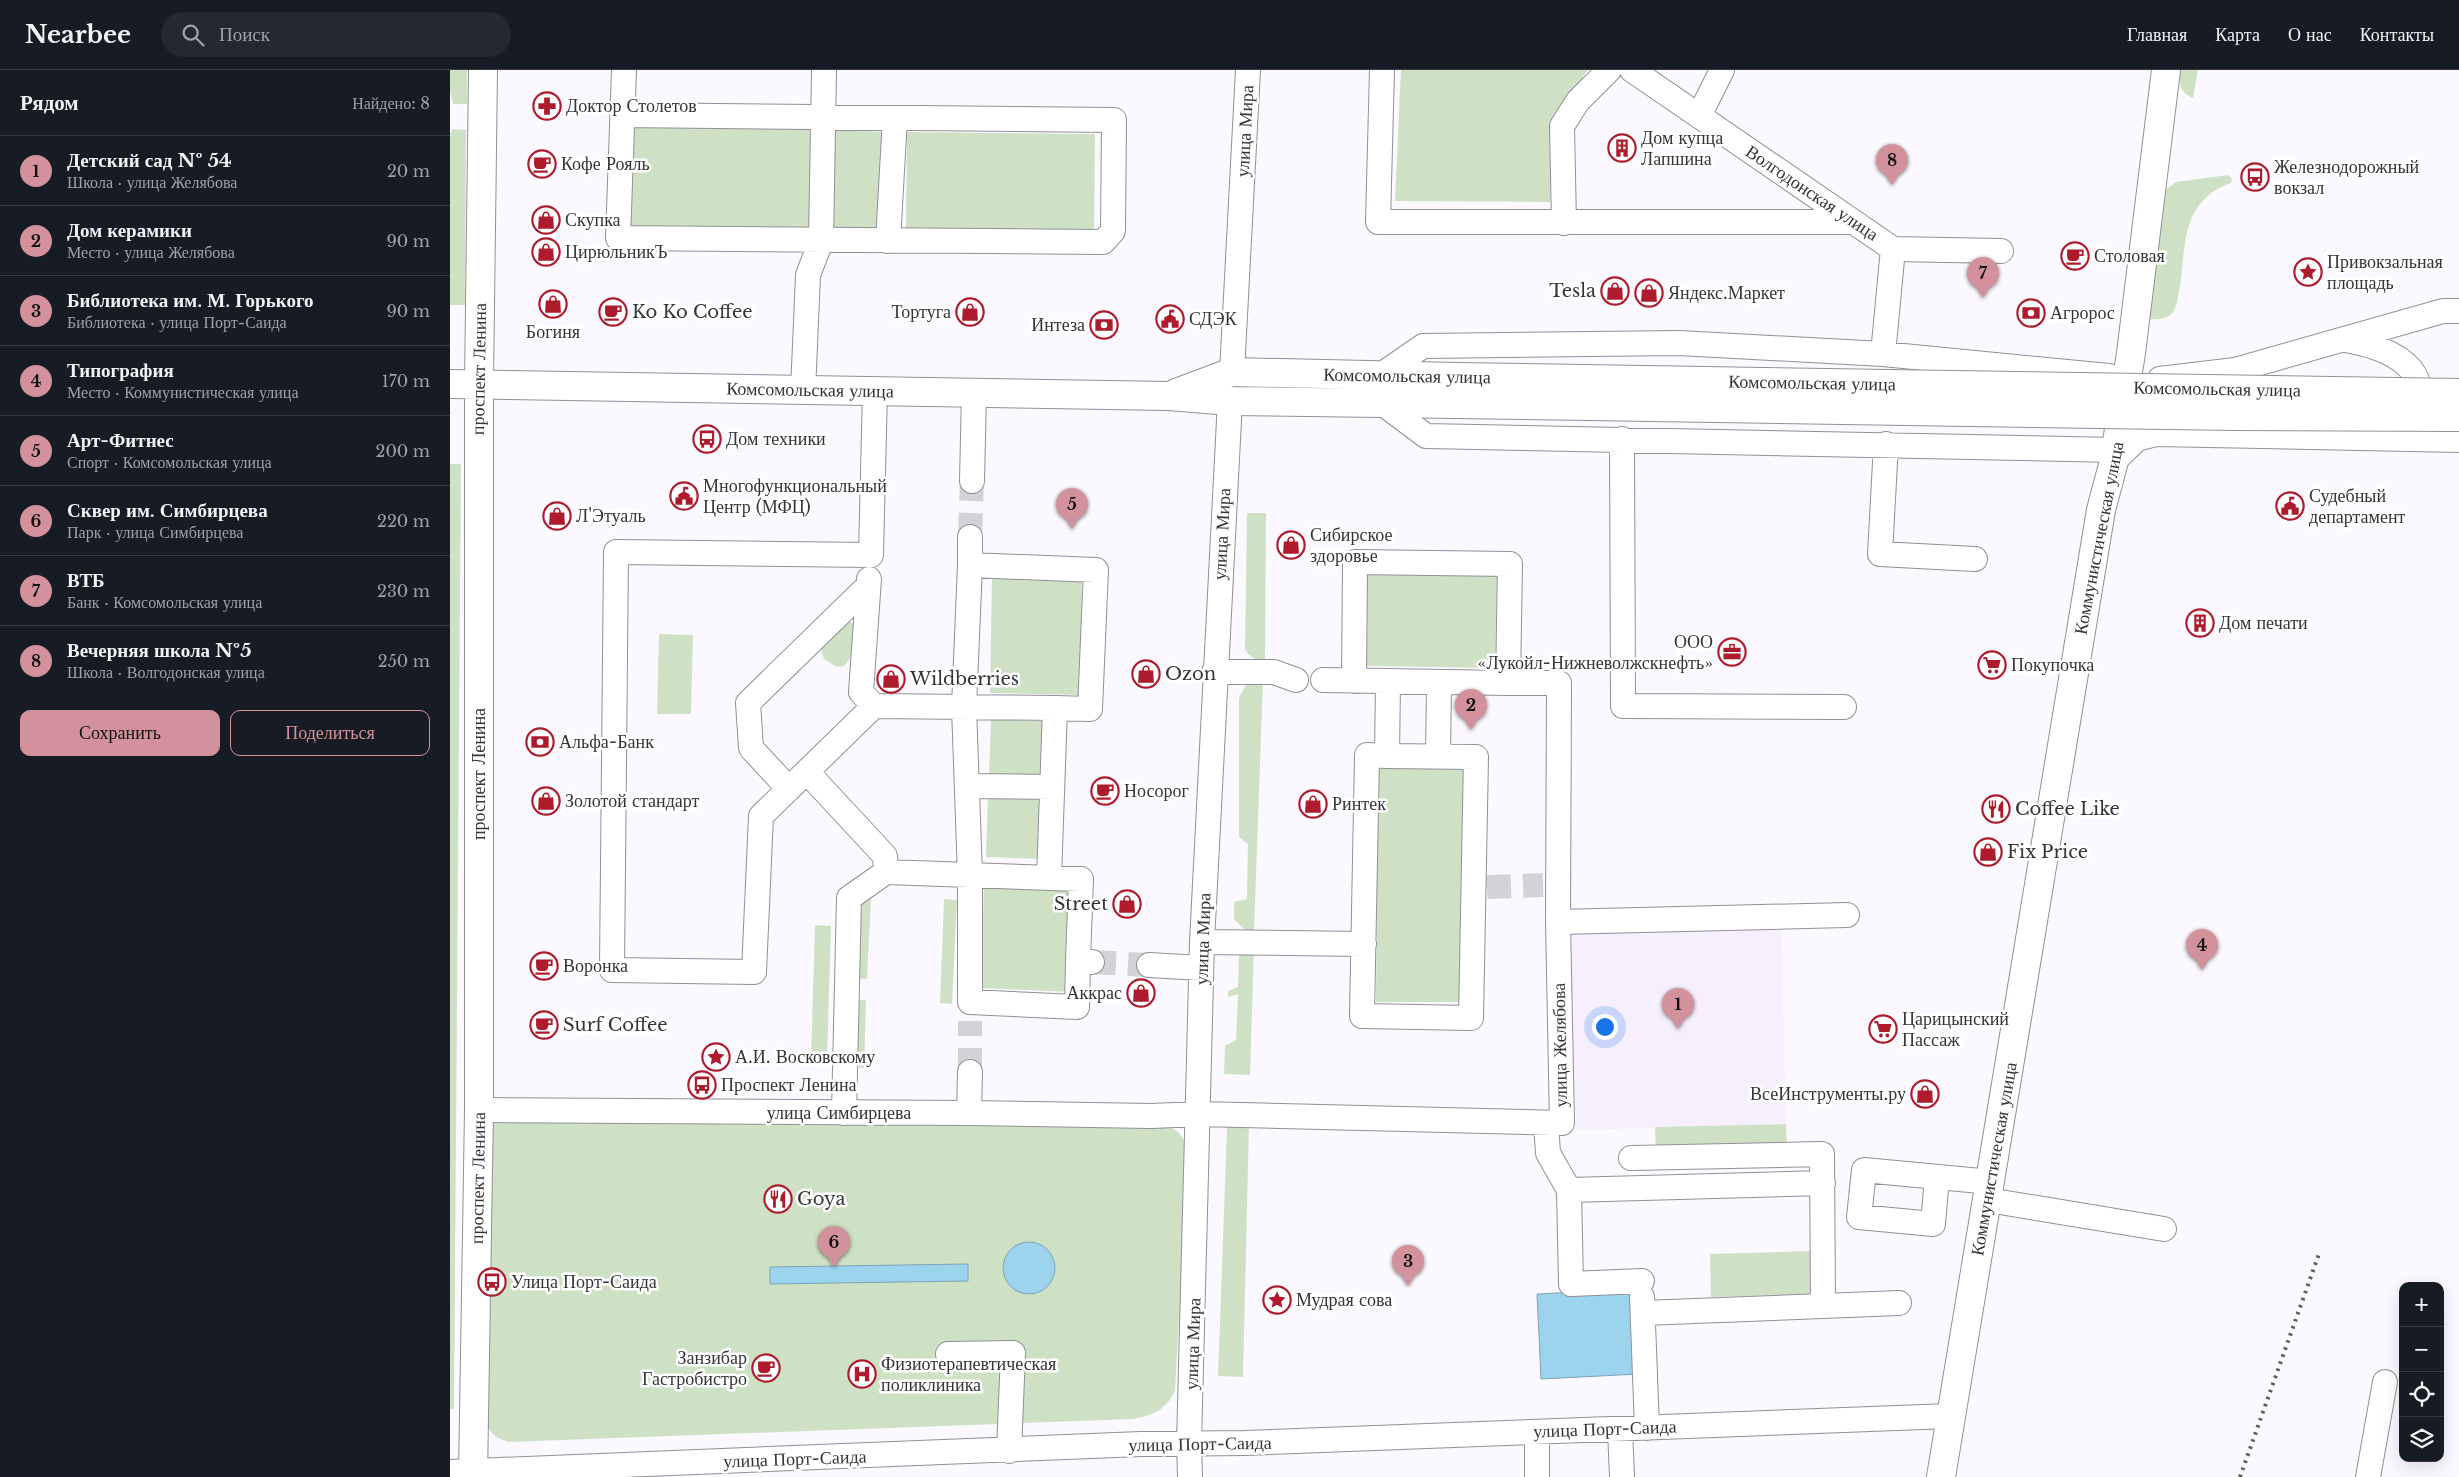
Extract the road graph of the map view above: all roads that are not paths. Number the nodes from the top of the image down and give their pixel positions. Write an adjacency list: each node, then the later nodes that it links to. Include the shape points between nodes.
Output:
1 (483, 70): 26 (main road, проспект Ленина)
2 (624, 70): 10 (street)
3 (824, 70): 12 (street)
4 (1248, 70): 23 (street, улица Мира)
5 (1382, 70): 15 (street, via 1378,222)
6 (1609, 70): 15 (street, via 1578,101 1562,126)
7 (1632, 70): 11 (street, Волгодонская улица)
8 (1722, 70): 11 (street)
9 (2166, 70): 27 (main road, Коммунистическая улица)
10 (623, 115): 12 (street); 16 (street, via 618,238)
11 (1699, 116): 14 (street, Волгодонская улица)
12 (823, 117): 13 (street); 16 (street)
13 (896, 118): 17 (street); 17 (street, via 1114,120 1113,231 1103,242)
14 (1853, 222): 15 (street); 18 (street, Волгодонская улица)
15 (1564, 223)
16 (821, 241): 17 (street); 28 (street, via 808,275)
17 (888, 241)
18 (1893, 249): 19 (street); 22 (street)
19 (2001, 251)
20 (2459, 310): 21 (street, via 2443,311)
21 (2342, 340): 27 (street, via 2235,370 2150,380); 37 (street, via 2366,344 2396,355 2408,366 2417,382 2417,407 2409,428)
22 (1884, 354): 24 (street, via 1679,343 1423,346); 27 (street)
23 (1232, 372): 24 (main road, Комсомольская улица); 32 (main road, Комсомольская улица)
24 (1381, 375): 31 (main road, Комсомольская улица, bridge)
25 (450, 384): 26 (main road, Комсомольская улица)
26 (479, 384): 28 (main road, Комсомольская улица); 75 (main road, проспект Ленина)
27 (2126, 388): 36 (street, via 2132,416); 41 (main road, Коммунистическая улица)
28 (803, 391): 29 (main road, Комсомольская улица)
29 (876, 391): 30 (main road, Комсомольская улица); 44 (street)
30 (974, 393): 32 (main road, Комсомольская улица); 42 (street)
31 (2459, 393)
32 (1169, 396): 33 (main road, Комсомольская улица)
33 (1230, 401): 34 (main road, Комсомольская улица); 48 (street, улица Мира)
34 (1382, 403): 35 (main road, Комсомольская улица, bridge); 38 (street, via 1426,436)
35 (2459, 417)
36 (2156, 434): 37 (street); 41 (street, via 2137,439)
37 (2390, 438): 39 (street)
38 (1622, 440): 40 (street); 57 (street, via 1623,706)
39 (2459, 440)
40 (1886, 444): 41 (street); 45 (street, via 1880,554)
41 (2115, 456): 84 (main road, Коммунистическая улица, via 2101,510)
42 (972, 481)
43 (970, 537): 46 (street)
44 (871, 555): 47 (street); 64 (street, via 616,552 612,970 754,972 762,816)
45 (1975, 559)
46 (970, 565): 56 (street); 58 (street, via 1096,570 1090,709)
47 (868, 586): 55 (street, via 861,692); 64 (street, via 748,703 752,748)
48 (1214, 672): 49 (street, via 1274,672); 70 (street, улица Мира)
49 (1296, 680)
50 (1323, 680): 51 (street)
51 (1354, 681): 52 (street); 54 (street, via 1355,562 1510,564)
52 (1388, 682): 53 (street); 59 (street)
53 (1439, 682): 54 (street); 60 (street)
54 (1508, 682): 69 (street, via 1558,683 1550,885)
55 (874, 706): 56 (street); 61 (street)
56 (964, 707): 58 (street); 62 (street)
57 (1844, 707)
58 (1055, 708): 63 (street)
59 (1387, 756): 60 (street); 71 (street, via 1368,755)
60 (1438, 756): 71 (street, via 1476,757 1480,887 1471,1018 1362,1016)
61 (807, 772): 64 (street); 65 (street, via 885,856)
62 (967, 786): 63 (street); 66 (street)
63 (1052, 787): 67 (street)
64 (789, 789)
65 (886, 872): 66 (street); 77 (street, via 849,898)
66 (970, 876): 67 (street); 67 (street, via 970,1011 1077,1006 1085,962 1081,879)
67 (1049, 878)
68 (1847, 915): 69 (street)
69 (1558, 922): 79 (street, улица Желябова, via 1562,1123)
70 (1202, 942): 71 (street); 73 (street, улица Мира)
71 (1364, 944)
72 (1149, 965): 73 (street)
73 (1201, 968): 78 (street, улица Мира)
74 (970, 1072): 76 (street)
75 (479, 1110): 77 (street, улица Симбирцева); 98 (main road, проспект Ленина)
76 (969, 1112): 77 (street, улица Симбирцева); 78 (street, улица Симбирцева)
77 (844, 1113)
78 (1199, 1114): 79 (street, улица Желябова); 95 (street, улица Мира)
79 (1546, 1124): 83 (street, via 1548,1153)
80 (1631, 1158): 82 (street, via 1822,1154)
81 (1937, 1177): 84 (street)
82 (1823, 1183): 83 (street); 87 (street)
83 (1569, 1190): 88 (street, via 1572,1284 1642,1277)
84 (1990, 1191): 85 (street); 91 (main road, Коммунистическая улица)
85 (2164, 1229)
86 (1899, 1303): 87 (street)
87 (1823, 1306): 88 (street)
88 (1643, 1312): 92 (street)
89 (948, 1354): 96 (street, via 1013,1353)
90 (2385, 1382): 103 (street)
91 (1950, 1416): 92 (street, улица Порт-Саида); 102 (main road, Коммунистическая улица)
92 (1647, 1428): 93 (street, улица Порт-Саида)
93 (1620, 1429): 94 (street, улица Порт-Саида); 101 (street)
94 (1537, 1432): 95 (street, улица Порт-Саида); 100 (street)
95 (1189, 1443): 96 (street, улица Порт-Саида); 99 (street, улица Мира)
96 (1009, 1451): 97 (street, улица Порт-Саида)
97 (885, 1466): 98 (street, улица Порт-Саида)
98 (465, 1473)
99 (1190, 1477)
100 (1537, 1477)
101 (1622, 1477)
102 (1941, 1477)
103 (2368, 1477)

